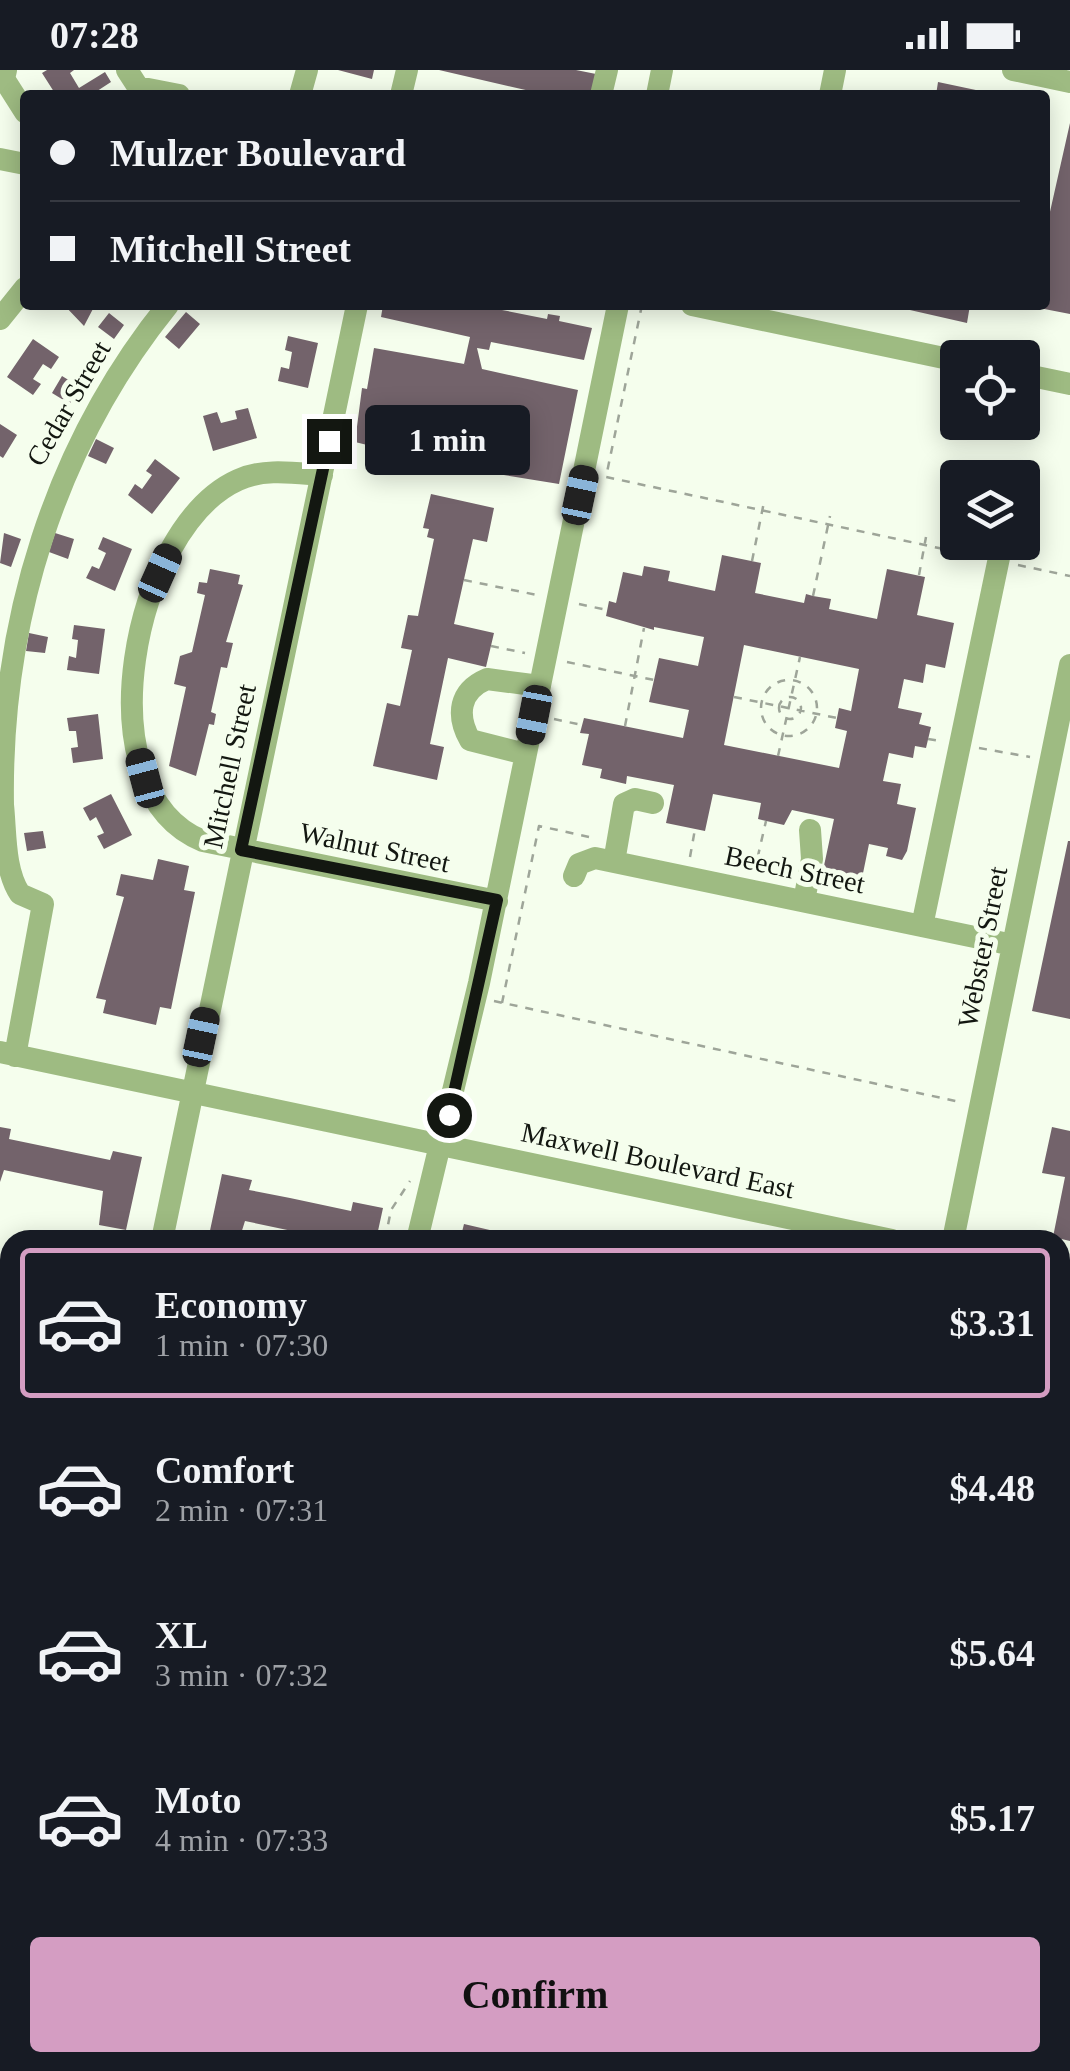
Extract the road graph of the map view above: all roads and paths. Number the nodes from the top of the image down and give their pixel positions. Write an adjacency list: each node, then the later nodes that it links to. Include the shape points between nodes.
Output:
1 (127, 70): 5 (street, via 138,87)
2 (1013, 70): 4 (street)
3 (3, 74): 6 (street)
4 (1070, 82)
5 (154, 90)
6 (20, 103)
7 (20, 294): 14 (street)
8 (164, 310): 78 (street, Cedar Street, via 125,358 61,469 32,547 10,642 1,736 10,867 20,894 43,904)
9 (356, 310): 18 (street, Mitchell Street)
10 (617, 310): 33 (street)
11 (641, 310): 20 (path, via 606,477)
12 (743, 310): 13 (street)
13 (783, 314): 15 (street)
14 (0, 319)
15 (940, 356)
16 (1040, 378): 17 (street)
17 (1070, 384)
18 (322, 475): 67 (street, Mitchell Street); 67 (street, Walnut Street, via 259,473 214,495 170,550 139,634 134,715 150,792 188,835)
19 (764, 502): 20 (path)
20 (762, 511): 22 (path); 28 (path)
21 (830, 516): 22 (path)
22 (828, 526): 24 (path); 32 (path)
23 (926, 537): 24 (path)
24 (925, 545): 25 (path); 29 (path)
25 (940, 548)
26 (993, 560): 59 (street)
27 (1015, 560): 30 (path)
28 (752, 561)
29 (919, 575)
30 (1070, 576)
31 (464, 580): 33 (path)
32 (813, 596)
33 (558, 599): 34 (path); 38 (street)
34 (607, 610)
35 (644, 628): 40 (path)
36 (491, 646): 38 (path)
37 (800, 657): 42 (path)
38 (546, 658): 40 (path); 43 (street)
39 (1070, 665): 52 (street, Webster Street)
40 (634, 676): 41 (path); 56 (path)
41 (654, 680)
42 (795, 680): 44 (path); 46 (path, via 771,686); 50 (path, via 815,696)
43 (540, 686): 51 (street); 60 (street, via 487,679 465,694 461,710 470,740)
44 (792, 696): 47 (path); 48 (path); 49 (path)
45 (734, 697): 46 (path)
46 (761, 702): 47 (path); 57 (path, via 766,725)
47 (778, 706): 48 (path); 54 (path)
48 (789, 708): 49 (path); 54 (path)
49 (801, 711): 50 (path); 54 (path)
50 (817, 714): 53 (path); 57 (path, via 806,731)
51 (534, 715): 55 (path); 60 (street)
52 (1064, 717): 62 (street, Webster Street)
53 (837, 718)
54 (787, 719): 57 (path)
55 (582, 725)
56 (625, 726)
57 (783, 736): 61 (path)
58 (928, 739): 59 (path)
59 (960, 744): 62 (path); 74 (street)
60 (526, 754): 72 (street)
61 (778, 756)
62 (1049, 760): 75 (street, Webster Street)
63 (653, 803): 68 (street, via 624,804)
64 (766, 821): 71 (path)
65 (695, 829): 69 (path, via 689,859)
66 (810, 830): 73 (street)
67 (241, 850): 72 (street, Walnut Street); 79 (street, Mitchell Street)
68 (615, 852): 70 (street, via 587,859); 71 (street, Beech Street); 77 (path, via 539,826)
69 (705, 862)
70 (574, 876)
71 (750, 890): 73 (street, Beech Street)
72 (497, 900): 76 (street)
73 (804, 901): 74 (street, Beech Street)
74 (922, 926): 75 (street, Beech Street)
75 (1013, 946): 80 (street, Webster Street)
76 (474, 996): 77 (path); 81 (street)
77 (502, 1003): 80 (path)
78 (8, 1054): 79 (street, Maxwell Boulevard East)
79 (190, 1092): 81 (street, Maxwell Boulevard East); 82 (street, Mitchell Street)
80 (981, 1106): 86 (street, Webster Street)
81 (437, 1153): 83 (path, via 424,1158 391,1210); 84 (street); 85 (street, Maxwell Boulevard East)
82 (164, 1230)
83 (387, 1230)
84 (419, 1230)
85 (840, 1230)
86 (964, 1230)

